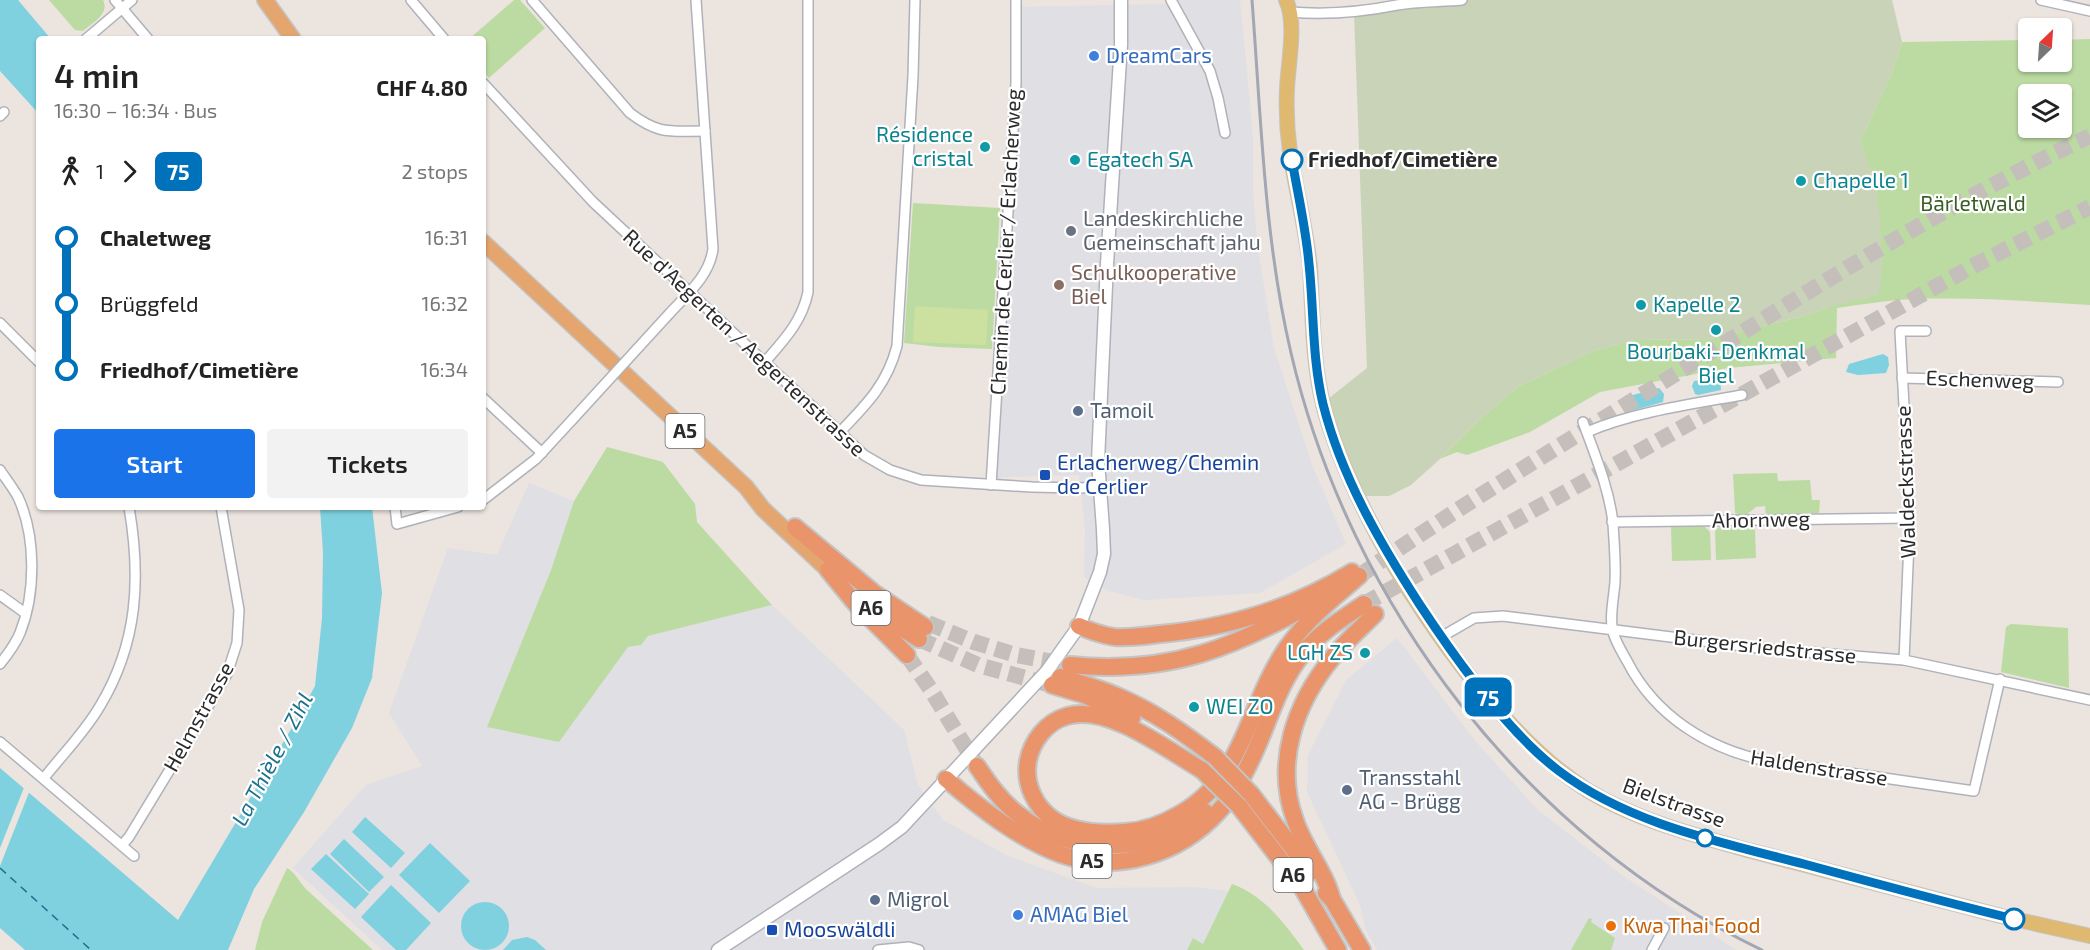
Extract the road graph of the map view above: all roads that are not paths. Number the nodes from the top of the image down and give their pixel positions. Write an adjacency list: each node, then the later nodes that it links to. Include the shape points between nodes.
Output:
1 (115, 0): 17 (street)
2 (132, 0): 17 (street)
3 (254, 0): 19 (highway)
4 (265, 0): 19 (highway)
5 (411, 0): 22 (street)
6 (532, 0): 24 (street, via 630,113 650,127 664,131)
7 (696, 0): 24 (street)
8 (808, 0): 31 (street, via 808,292 796,325)
9 (915, 0): 38 (street, via 897,346 878,391)
10 (1016, 0): 41 (street, Chemin de Cerlier / Erlacherweg, via 1016,83)
11 (1121, 0): 43 (main road)
12 (1171, 0): 25 (street, via 1210,71)
13 (1462, 0): 15 (street)
14 (2041, 0): 18 (street)
15 (1425, 1): 16 (street, via 1354,12 1318,13)
16 (1288, 6): 59 (main road, Bielstrasse, via 1287,132 1307,241 1316,364 1328,419 1353,487 1393,561)
17 (122, 9): 20 (street); 21 (street)
18 (2090, 11)
19 (289, 34)
20 (90, 36)
21 (145, 36)
22 (441, 36)
23 (486, 86): 27 (street, Rue d'Aegerten / Aegertenstrasse, via 576,185)
24 (705, 131): 27 (street, via 713,249 709,266)
25 (1225, 134)
26 (486, 245): 42 (highway, A5)
27 (689, 292): 31 (street, Rue d'Aegerten / Aegertenstrasse); 39 (street, bridge)
28 (0, 323): 30 (street)
29 (1926, 331): 32 (street, Waldeckstrasse, via 1900,331)
30 (36, 359)
31 (764, 363): 38 (street, Rue d'Aegerten / Aegertenstrasse)
32 (1902, 378): 33 (street, Eschenweg); 49 (street, Waldeckstrasse)
33 (2058, 382)
34 (1742, 395): 37 (street, via 1664,410)
35 (486, 401): 39 (street)
36 (1583, 423): 37 (street, Haldenstrasse)
37 (1587, 432): 50 (street, Haldenstrasse, via 1607,489)
38 (838, 434): 41 (street, Rue d'Aegerten / Aegertenstrasse, via 864,455 903,475)
39 (542, 453): 44 (street)
40 (0, 470): 56 (street, via 18,497 27,527 30,575)
41 (991, 485): 43 (street, Rue d'Aegerten / Aegertenstrasse)
42 (746, 487): 51 (highway, A5); 52 (highway, A5, via 763,509)
43 (1099, 487): 57 (main road, via 1104,554)
44 (486, 498)
45 (130, 510): 69 (street, via 136,545 136,593 129,643 100,708)
46 (221, 510): 73 (street, Helmstrasse, via 239,610 237,643 209,705)
47 (395, 510): 48 (street, via 397,524)
48 (447, 510)
49 (1910, 518): 50 (street, Ahornweg); 61 (street, Waldeckstrasse)
50 (1612, 522): 58 (street, Haldenstrasse)
51 (795, 527): 55 (highway, A5)
52 (828, 570): 55 (highway, A6, via 873,610 924,630); 60 (highway, A5)
53 (1357, 573): 57 (highway, via 1292,604 1229,624 1115,637); 63 (highway, via 1277,624 1209,653 1149,666 1101,667); 68 (highway, A5, via 1310,618 1274,669 1230,767 1198,802 1173,819 1132,832 1068,827 1039,806 1030,790 1027,768 1031,748 1045,728 1062,717 1085,714 1129,727)
54 (0, 595): 56 (street)
55 (896, 609)
56 (25, 613): 62 (street, via 12,648)
57 (1082, 620): 70 (main road, via 1047,671)
58 (1613, 630): 59 (street, Burgersriedstrasse, via 1488,616 1467,621); 61 (street, Burgersriedstrasse, via 1767,649); 64 (street, Haldenstrasse, via 1632,671 1653,699 1692,733 1717,745 1767,761 1974,791)
59 (1442, 637): 77 (main road, Bielstrasse, via 1531,746 1556,769 1601,799 1706,838)
60 (907, 656)
61 (1904, 660): 64 (street, Burgersriedstrasse)
62 (0, 664)
63 (1060, 676): 68 (highway, A6, via 1085,695 1151,729); 72 (highway, A6, bridge, via 1115,695 1165,721 1215,757)
64 (2000, 680): 65 (street, Burgersriedstrasse)
65 (2090, 700)
66 (0, 742): 69 (street)
67 (977, 766): 71 (highway, A5, via 1002,800 1032,824 1074,842 1098,845 1133,844 1169,834)
68 (1202, 770): 72 (highway, A6, bridge)
69 (44, 778): 73 (street)
70 (946, 779): 71 (highway, A5, via 1033,842 1072,858 1108,862 1141,858 1178,845 1220,811); 78 (main road, via 902,827)
71 (1234, 789): 75 (highway, A5, via 1279,692 1304,652 1332,626 1369,609 1316,680 1303,703 1288,747 1287,787 1295,821)
72 (1245, 800): 75 (highway, A6, via 1305,863); 81 (highway, A6)
73 (122, 846): 74 (street)
74 (134, 856)
75 (1332, 899): 82 (highway, A6)
76 (1664, 928): 83 (street)
77 (2090, 936)
78 (719, 950)
79 (878, 950): 80 (street)
80 (918, 950)
81 (1338, 950)
82 (1362, 950)
83 (1652, 950)

